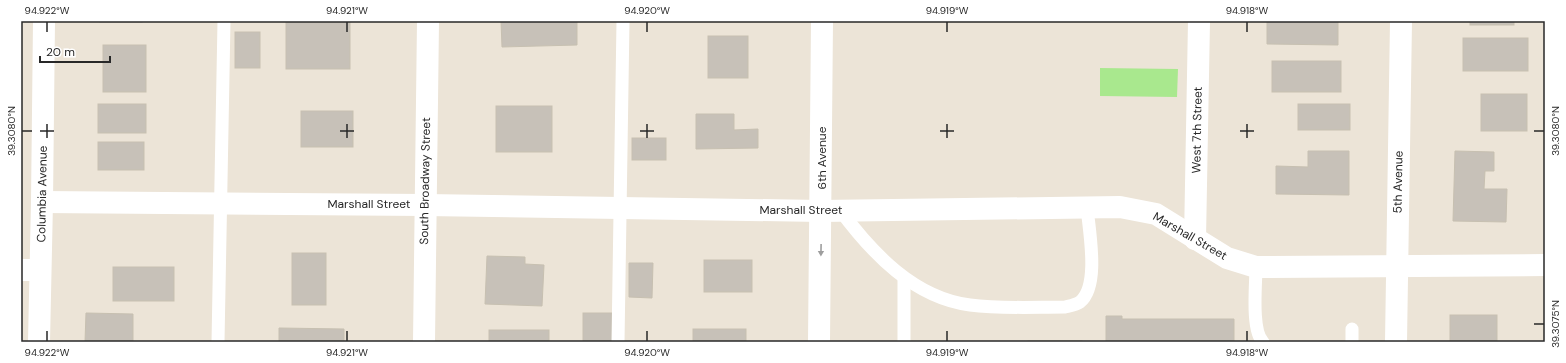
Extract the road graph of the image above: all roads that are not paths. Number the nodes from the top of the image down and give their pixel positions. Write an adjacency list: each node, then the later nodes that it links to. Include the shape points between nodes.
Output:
1 (44, 21): 8 (street, Columbia Avenue)
2 (224, 21): 9 (lane)
3 (428, 21): 10 (street, South Broadway Street)
4 (623, 21): 11 (lane)
5 (822, 21): 13 (street, 6th Avenue)
6 (1199, 21): 14 (street, West 7th Street)
7 (1401, 21): 16 (street, 5th Avenue)
8 (42, 202): 9 (street, Marshall Street); 18 (street, Columbia Avenue)
9 (220, 204): 10 (street, Marshall Street); 22 (lane)
10 (425, 205): 11 (street, Marshall Street); 23 (street, South Broadway Street)
11 (620, 208): 13 (street, Marshall Street); 24 (lane)
12 (1087, 208): 13 (street, Marshall Street); 14 (street, Marshall Street, via 1120,207 1156,214); 19 (lane, via 1092,268 1088,290 1080,302 1065,307 969,305 938,297)
13 (831, 210): 19 (lane); 25 (street, 6th Avenue, one-way to 25)
14 (1195, 239): 17 (street, Marshall Street, via 1226,258)
15 (1545, 265): 16 (street, Marshall Street)
16 (1397, 266): 17 (street, Marshall Street); 29 (street, 5th Avenue)
17 (1256, 267): 27 (lane, via 1256,321)
18 (30, 270): 21 (street, Columbia Avenue)
19 (904, 278): 26 (lane)
20 (1352, 329): 28 (lane)
21 (39, 342)
22 (218, 342)
23 (424, 342)
24 (618, 342)
25 (819, 342)
26 (904, 342)
27 (1263, 342)
28 (1352, 342)
29 (1396, 342)

